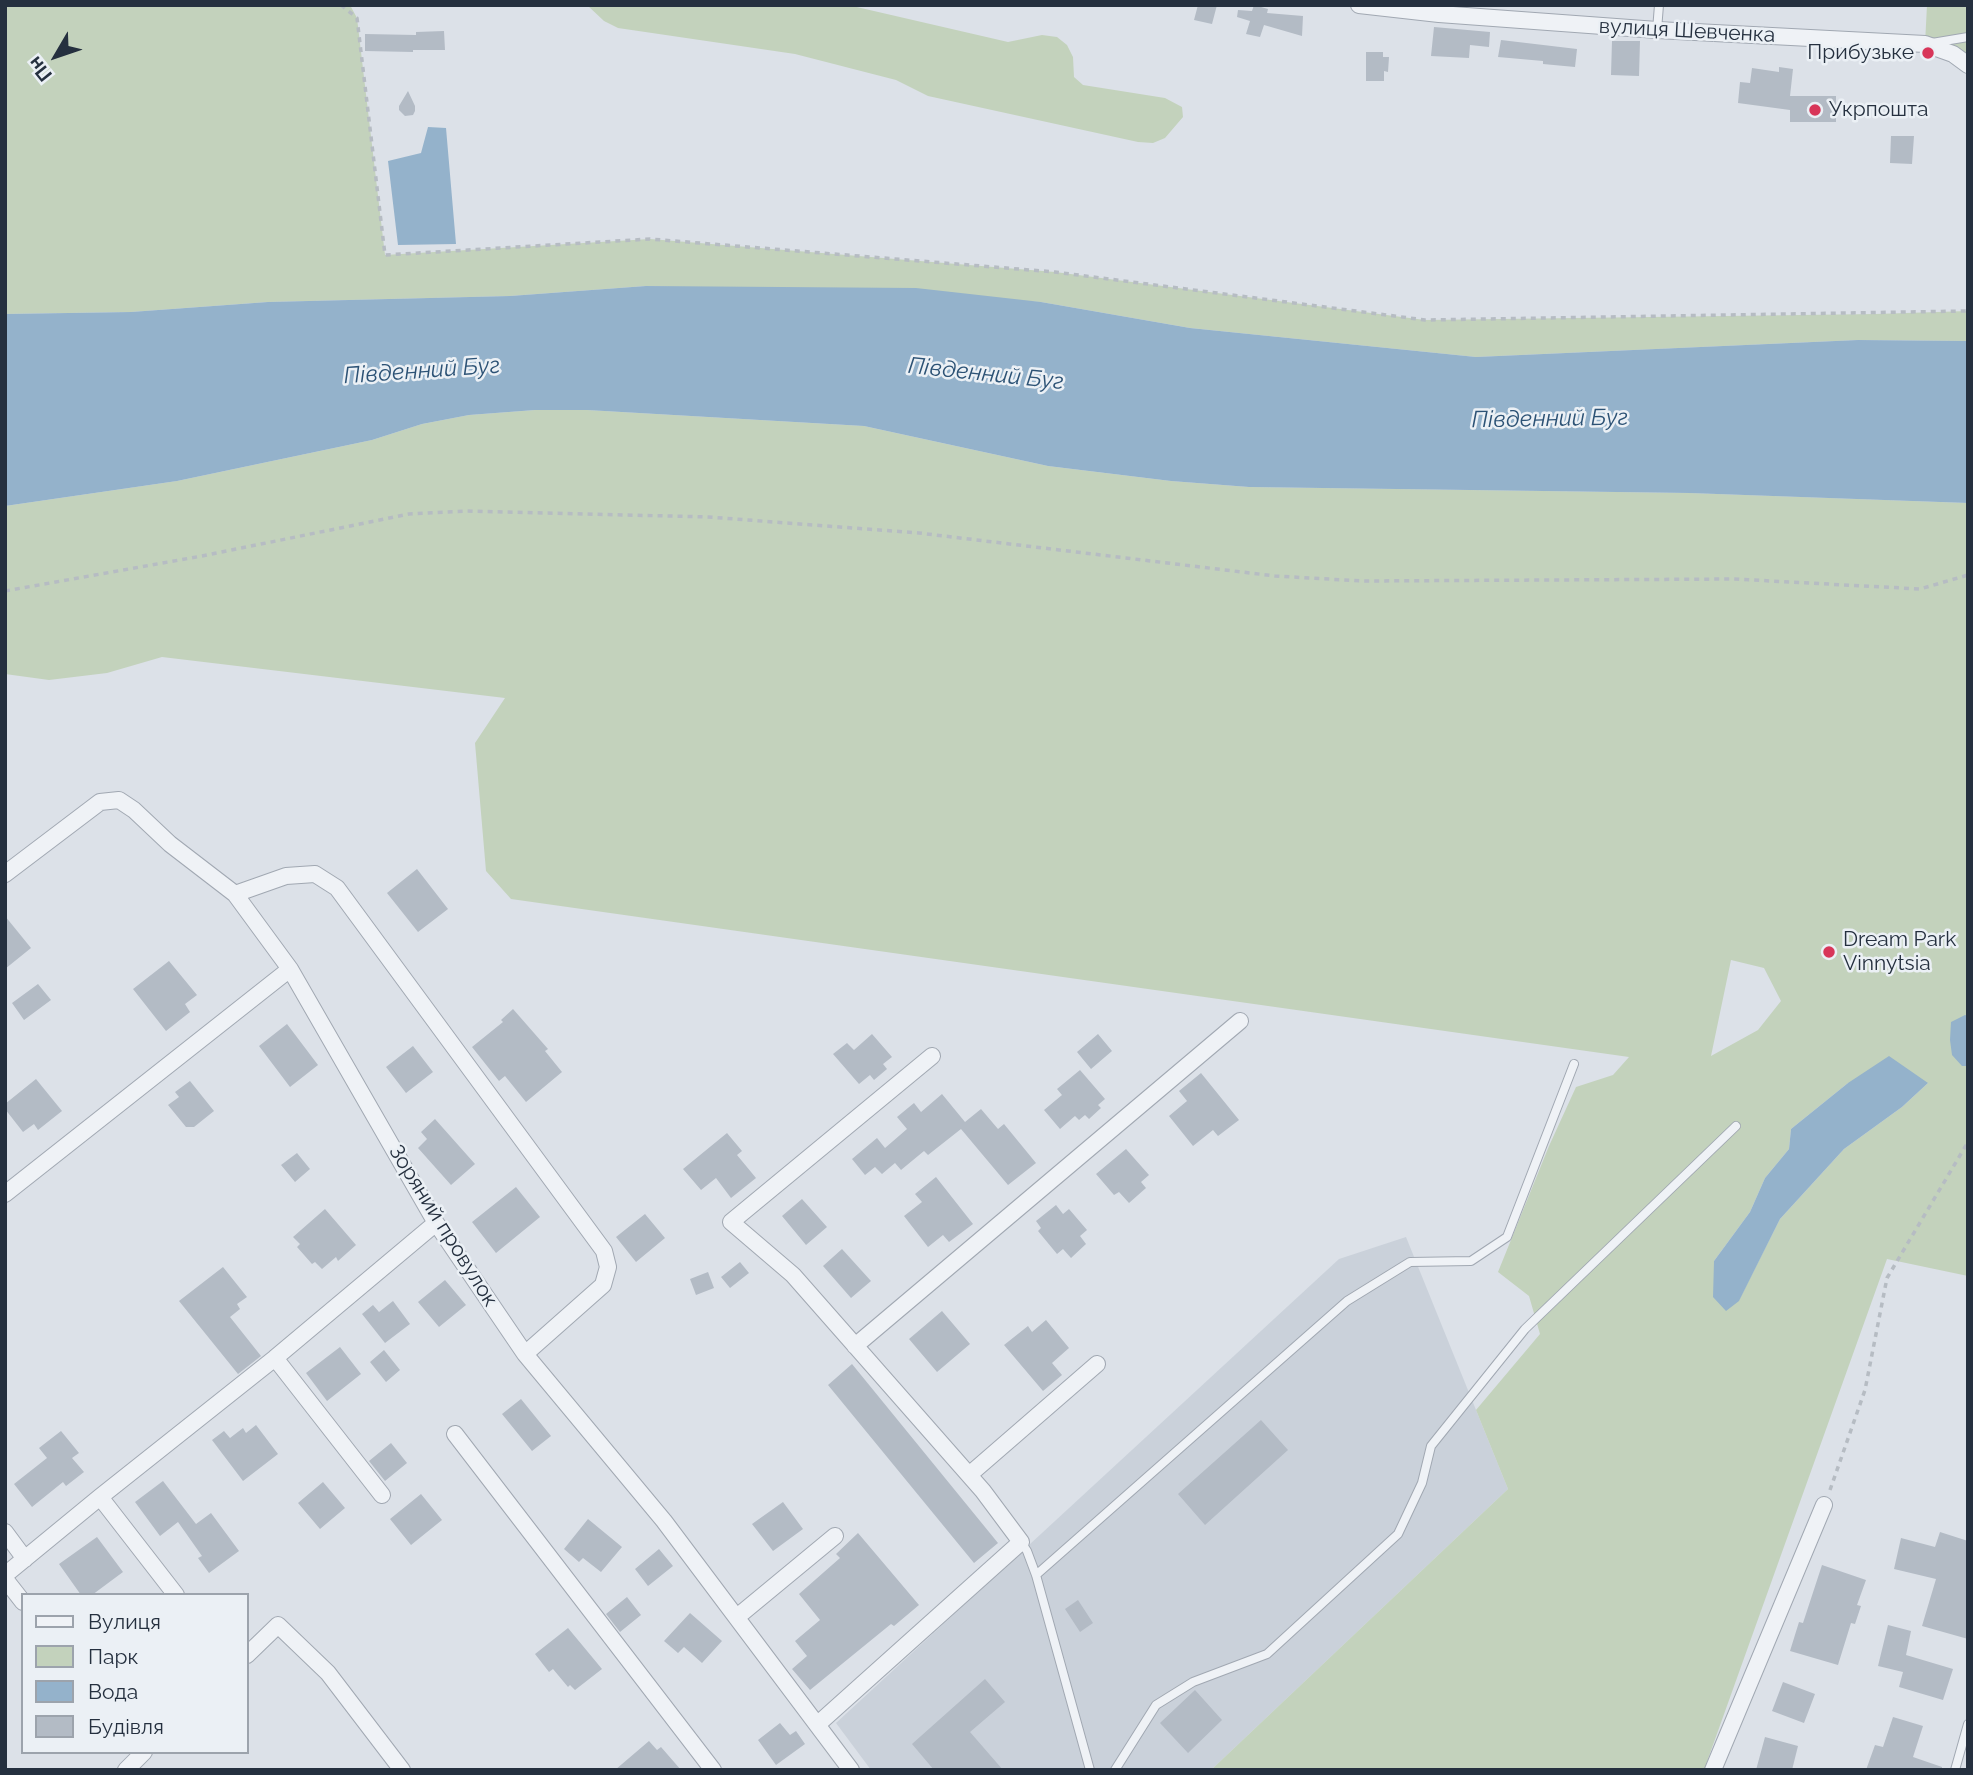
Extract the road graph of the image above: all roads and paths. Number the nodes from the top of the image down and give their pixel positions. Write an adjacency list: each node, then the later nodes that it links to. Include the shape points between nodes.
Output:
1 (341, 5): 8 (path, via 357,18 385,255 650,239 1055,272 1425,320)
2 (1359, 5): 4 (street, вулиця Шевченка)
3 (1659, 5): 4 (lane)
4 (1657, 30): 6 (street, вулиця Шевченка)
5 (1968, 37): 6 (lane)
6 (1925, 44): 7 (street, вулиця Шевченка)
7 (1968, 65)
8 (1968, 311)
9 (1968, 575): 10 (path, via 1920,589 1734,579 1362,581 1275,576 906,532 708,517 466,510 409,513)
10 (5, 591)
11 (5, 874): 12 (street, Зоряний провулок, via 100,802 120,800)
12 (235, 894): 13 (street, Зоряний провулок); 22 (street, via 306,874 315,874 337,888 604,1251 608,1267 603,1285)
13 (290, 969): 19 (street); 20 (street, Зоряний провулок)
14 (1240, 1021): 21 (street)
15 (932, 1056): 21 (street, via 731,1222 793,1275)
16 (1574, 1064): 34 (lane, via 1507,1237 1471,1261 1409,1262 1347,1301)
17 (1736, 1126): 48 (lane, via 1525,1329 1431,1446 1422,1483 1398,1534 1267,1654 1193,1682 1156,1704)
18 (1968, 1142): 29 (path, via 1887,1278 1865,1390)
19 (5, 1194)
20 (436, 1223): 22 (street, Зоряний провулок); 23 (street)
21 (855, 1346): 26 (street)
22 (525, 1354): 38 (street, Зоряний провулок)
23 (275, 1358): 27 (street); 28 (street)
24 (1097, 1364): 26 (street)
25 (456, 1434): 45 (street)
26 (969, 1475): 32 (street)
27 (382, 1495)
28 (100, 1497): 33 (street); 36 (street)
29 (1825, 1505): 49 (street)
30 (5, 1532): 33 (street)
31 (835, 1536): 38 (street)
32 (1021, 1542): 34 (lane); 40 (street)
33 (25, 1559): 35 (street)
34 (1036, 1575): 47 (lane)
35 (5, 1577): 37 (street)
36 (174, 1593)
37 (21, 1599)
38 (737, 1617): 40 (street, Зоряний провулок)
39 (248, 1654): 44 (street, via 278,1625 328,1673)
40 (818, 1724): 46 (street, Зоряний провулок)
41 (1968, 1724): 50 (lane)
42 (142, 1754): 43 (street)
43 (126, 1770)
44 (402, 1770)
45 (713, 1770)
46 (851, 1770)
47 (1090, 1770)
48 (1115, 1770)
49 (1713, 1770)
50 (1955, 1770)

